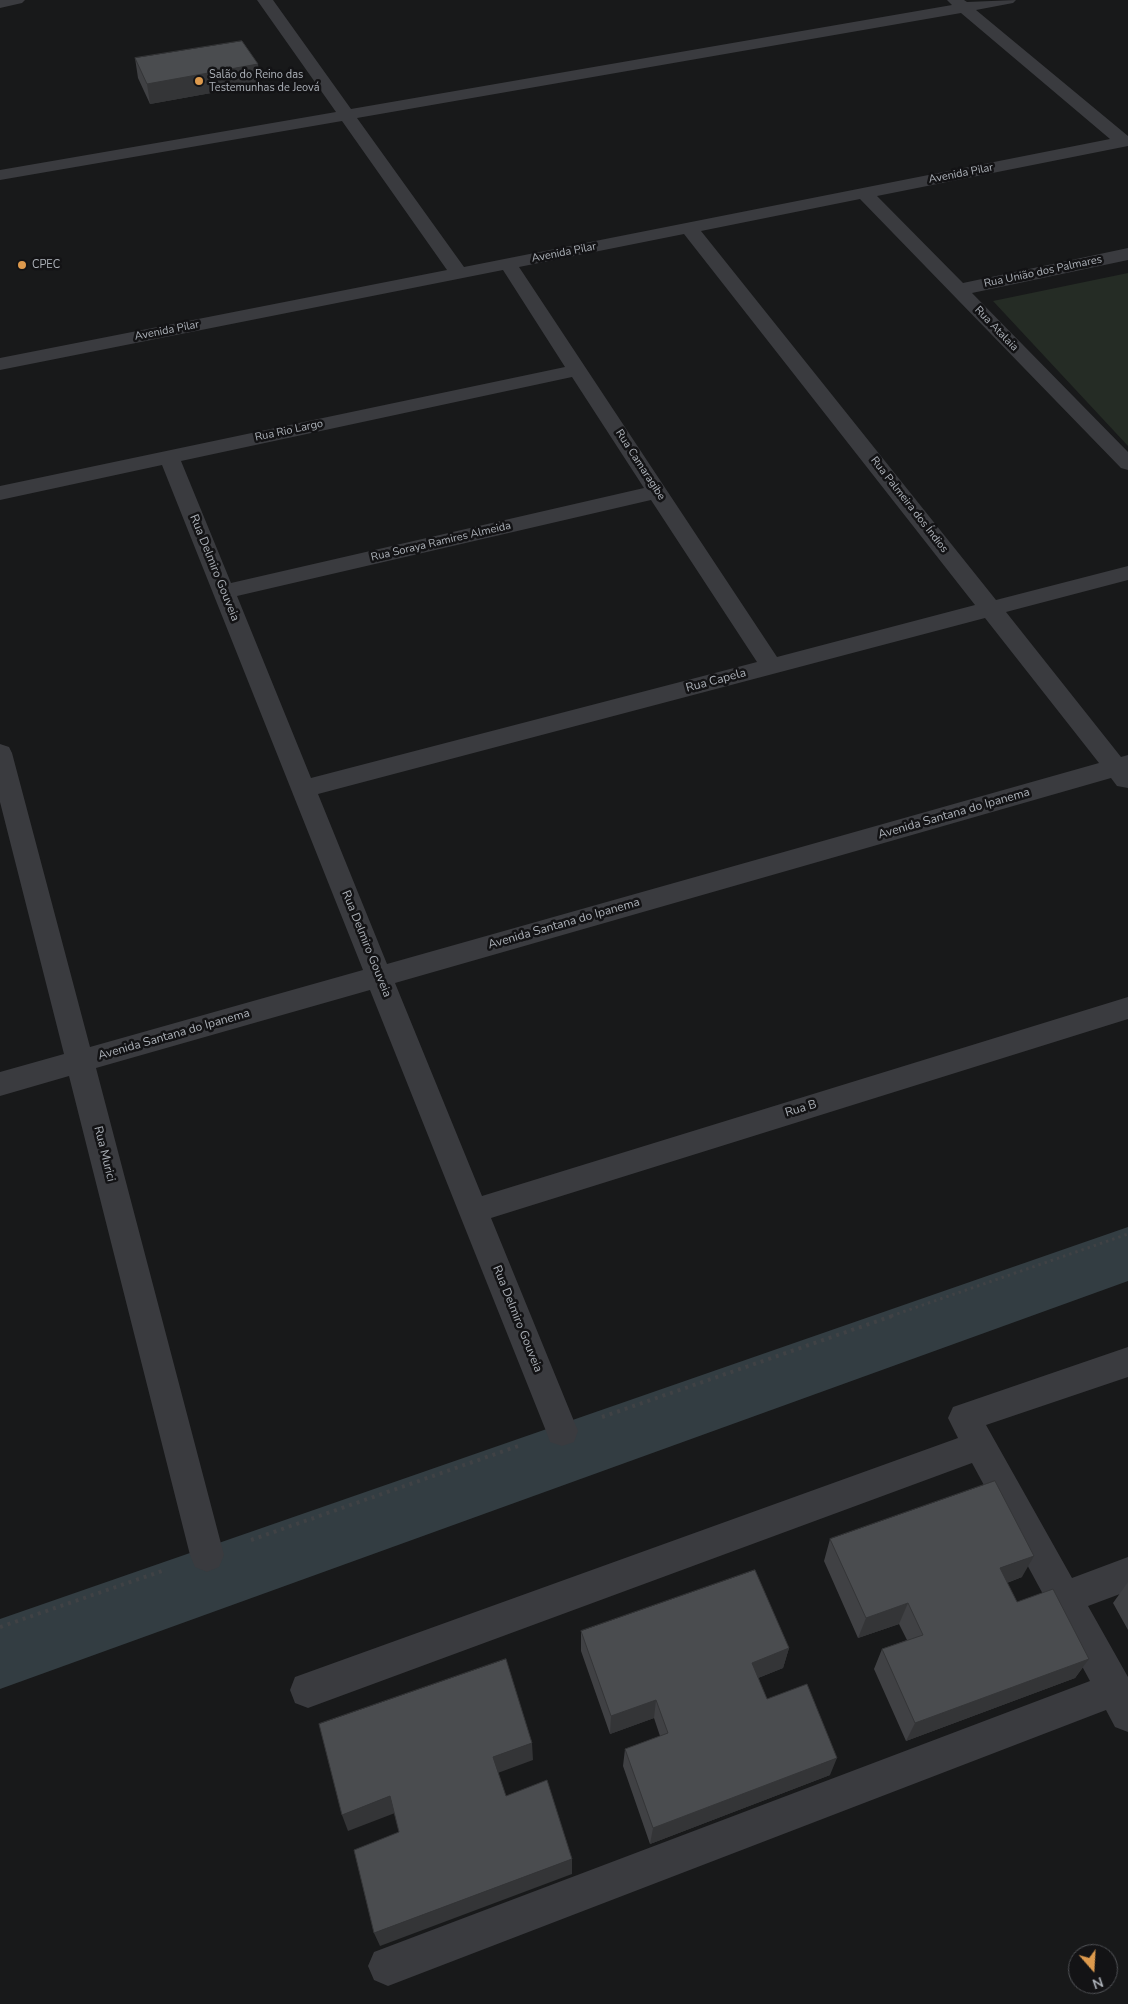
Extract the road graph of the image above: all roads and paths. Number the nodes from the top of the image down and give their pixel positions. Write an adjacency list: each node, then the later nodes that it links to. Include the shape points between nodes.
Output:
1 (17, 0): 4 (street)
2 (265, 0): 6 (street)
3 (1008, 0): 5 (street)
4 (0, 3)
5 (959, 4): 6 (street); 7 (street)
6 (347, 115): 8 (street); 13 (street)
7 (1126, 142): 9 (street, Avenida Pilar)
8 (0, 175)
9 (864, 193): 10 (street, Avenida Pilar); 14 (street, Rua Atalaia)
10 (689, 228): 12 (street, Avenida Pilar); 23 (street, Rua Palmeira dos Índios)
11 (1128, 254): 14 (street, Rua União dos Palmares)
12 (508, 264): 13 (street, Avenida Pilar); 16 (street, Rua Camaragibe)
13 (459, 273): 15 (street, Avenida Pilar)
14 (958, 290): 18 (street, Rua Atalaia)
15 (0, 364)
16 (578, 370): 17 (street, Rua Rio Largo); 19 (street, Rua Camaragibe)
17 (169, 457): 20 (street, Rua Rio Largo); 22 (street, Rua Delmiro Gouveia)
18 (1128, 464)
19 (657, 492): 22 (street, Rua Soraya Ramires Almeida); 24 (street, Rua Camaragibe)
20 (0, 493)
21 (1128, 572): 23 (street, Rua Capela)
22 (224, 592): 27 (street, Rua Delmiro Gouveia)
23 (991, 609): 24 (street, Rua Capela); 26 (street, Rua Palmeira dos Índios)
24 (771, 666): 27 (street, Rua Capela)
25 (0, 752): 30 (street, Rua Murici)
26 (1124, 772): 28 (street, Avenida Santana do Ipanema)
27 (303, 789): 28 (street, Rua Delmiro Gouveia)
28 (379, 977): 30 (street, Avenida Santana do Ipanema); 32 (street, Rua Delmiro Gouveia)
29 (1128, 1008): 32 (street, Rua B)
30 (80, 1061): 31 (street, Avenida Santana do Ipanema); 36 (street, Rua Murici)
31 (0, 1084)
32 (474, 1211): 34 (street, Rua Delmiro Gouveia)
33 (1128, 1362): 35 (street, via 964,1418)
34 (562, 1431)
35 (980, 1445): 38 (street); 39 (street)
36 (207, 1555)
37 (1128, 1574): 38 (street)
38 (1065, 1598): 40 (street)
39 (308, 1690)
40 (1121, 1702): 41 (street)
41 (388, 1966)

